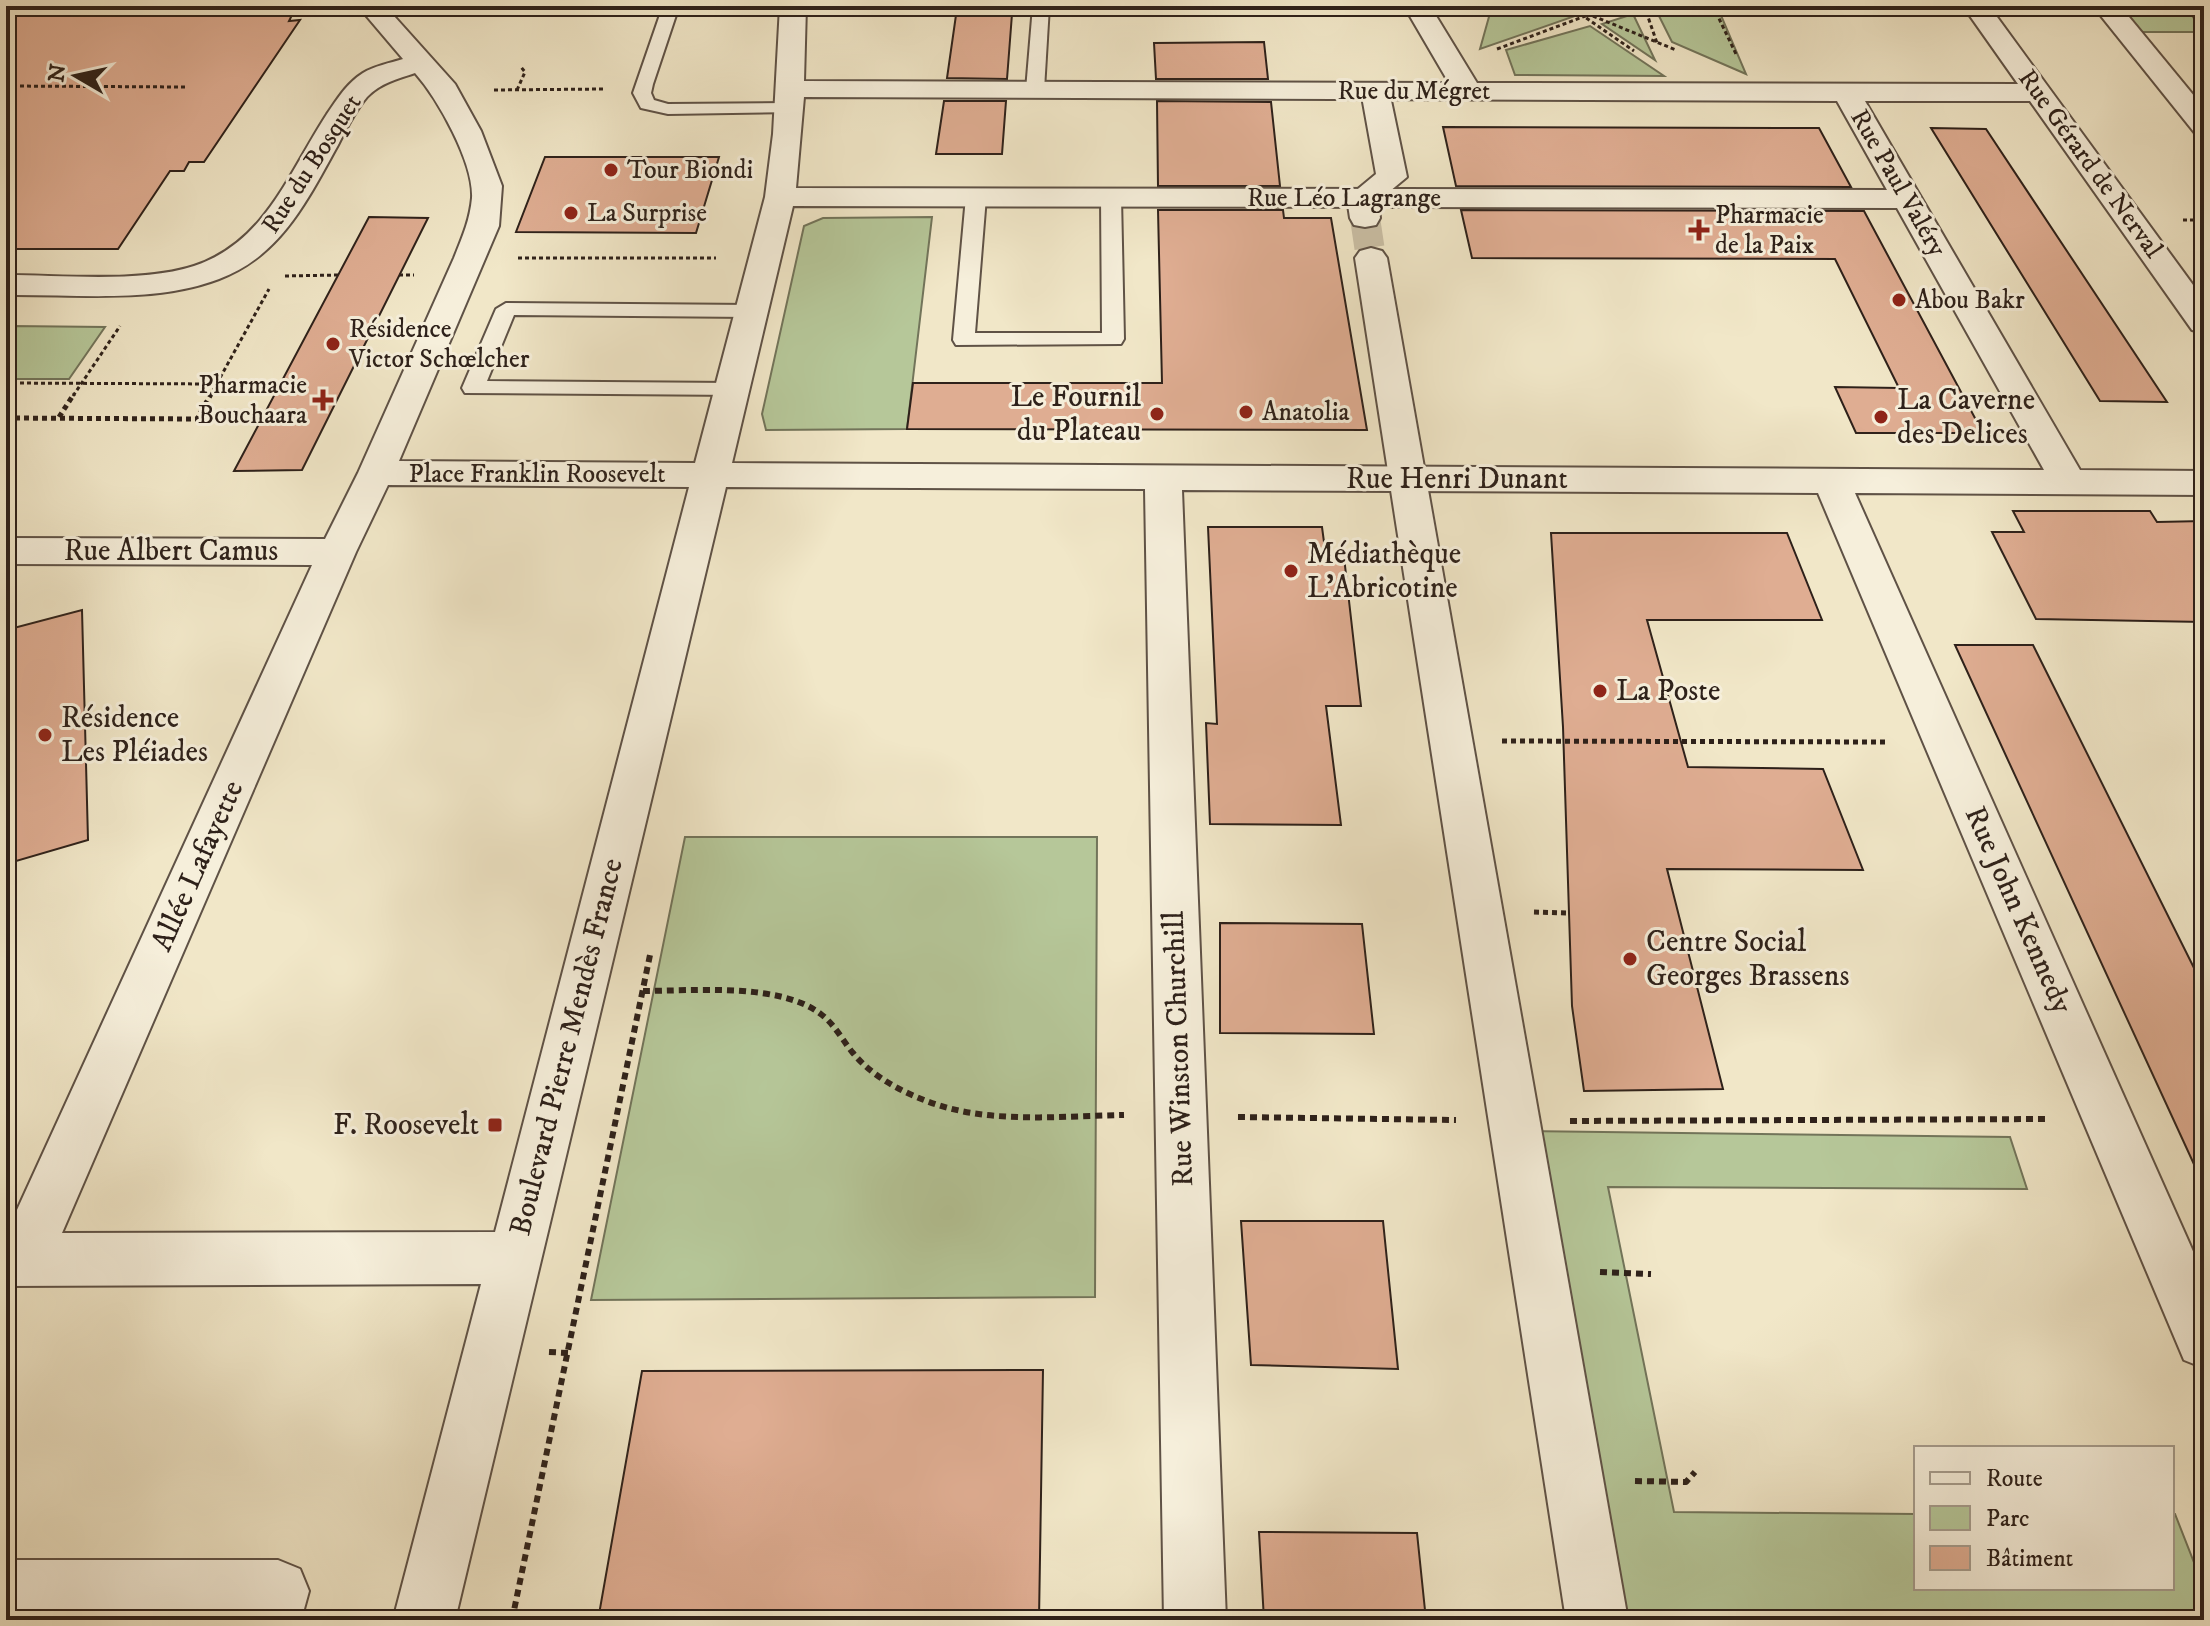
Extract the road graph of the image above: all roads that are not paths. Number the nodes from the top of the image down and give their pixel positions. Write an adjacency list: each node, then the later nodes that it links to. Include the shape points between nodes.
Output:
1 (371, 6): 8 (street, Place Franklin Roosevelt)
2 (671, 6): 14 (lane, via 643,100 657,108)
3 (793, 6): 14 (street, Place Franklin Roosevelt)
4 (1041, 6): 9 (lane)
5 (1417, 6): 11 (street)
6 (1976, 6): 13 (street, Rue Gérard de Nerval)
7 (2106, 6): 15 (street)
8 (422, 62): 22 (street, Rue du Bosquet, via 375,77 356,92 275,229 248,253 189,280); 26 (street, Place Franklin Roosevelt, via 467,131 487,186 486,214)
9 (1035, 90): 10 (street, Rue du Mégret); 14 (street, Rue du Mégret)
10 (1375, 91): 11 (street, Rue du Mégret); 20 (street, via 1392,177)
11 (1468, 91): 12 (street, Rue du Mégret, via 1674,84)
12 (1846, 92): 13 (street, Rue du Mégret); 19 (street, Rue Paul Valéry)
13 (2038, 93): 24 (street, Rue Gérard de Nerval)
14 (789, 98): 16 (street, Place Franklin Roosevelt)
15 (2204, 126)
16 (780, 197): 17 (street, Rue Léo Lagrange); 23 (street, Place Franklin Roosevelt)
17 (976, 197): 18 (street, Rue Léo Lagrange); 18 (lane, via 964,340 1113,339)
18 (1111, 197): 20 (street, Rue Léo Lagrange)
19 (1908, 199): 20 (street, Rue Léo Lagrange); 31 (street, Rue Paul Valéry)
20 (1363, 208)
21 (1371, 258): 29 (street)
22 (6, 285)
23 (752, 311): 25 (street, Place Franklin Roosevelt); 25 (lane, via 506,309 473,388)
24 (2204, 323)
25 (732, 390): 27 (street, Place Franklin Roosevelt)
26 (376, 473): 27 (street, Place Franklin Roosevelt); 34 (street, Allée Lafayette)
27 (710, 475): 28 (street, Rue Henri Dunant); 35 (street, Boulevard Pierre Mendès France)
28 (1163, 477): 29 (street, Rue Henri Dunant); 41 (street, Rue Winston Churchill)
29 (1406, 478): 30 (street, Rue Henri Dunant); 42 (street)
30 (1831, 481): 31 (street, Rue Henri Dunant); 37 (street, Rue John Kennedy)
31 (2069, 482): 32 (street, Rue Henri Dunant)
32 (2204, 483)
33 (6, 551): 34 (street, Rue Albert Camus)
34 (337, 552): 36 (street, Allée Lafayette)
35 (515, 1258): 36 (street); 40 (street, Boulevard Pierre Mendès France)
36 (14, 1260)
37 (2204, 1340)
38 (6, 1591): 39 (street, via 278,1591)
39 (270, 1620)
40 (424, 1620)
41 (1195, 1620)
42 (1597, 1620)

